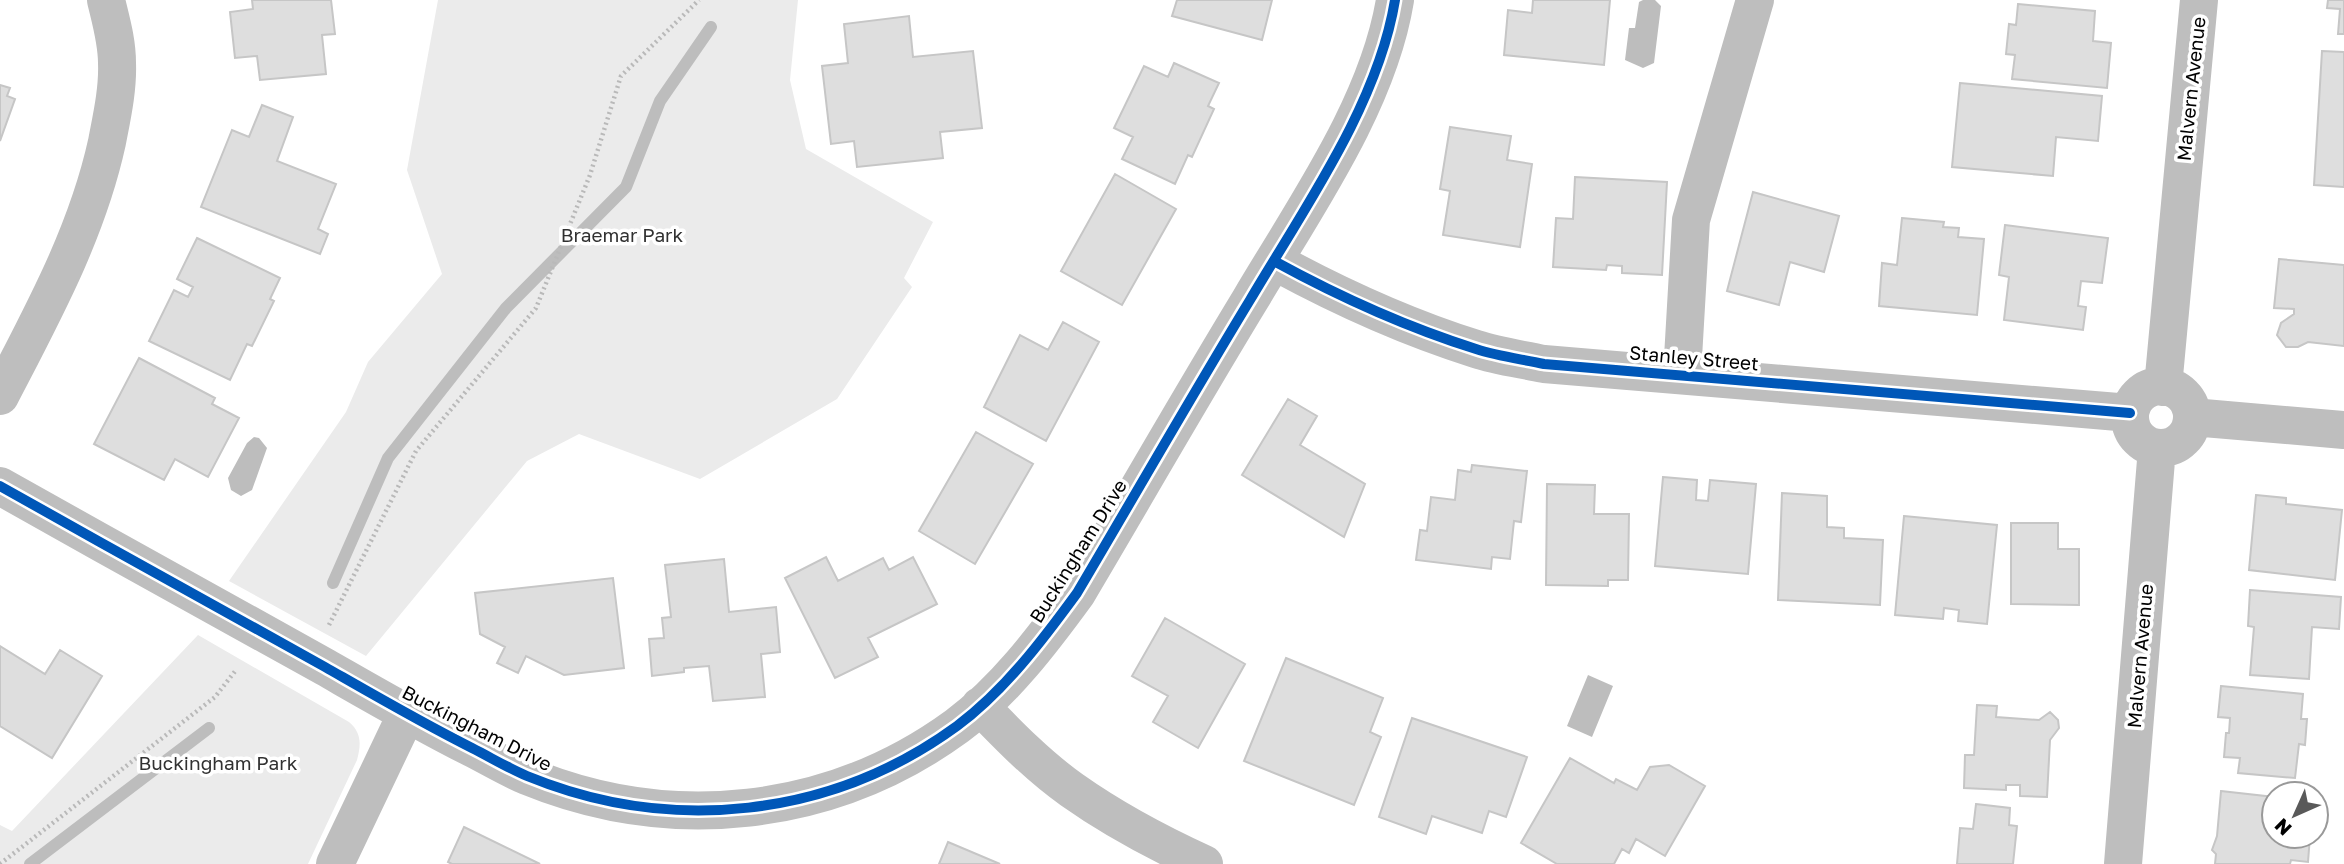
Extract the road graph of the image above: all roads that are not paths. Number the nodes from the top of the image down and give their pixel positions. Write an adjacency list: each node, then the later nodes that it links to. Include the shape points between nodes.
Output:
1 (106, 0): 8 (street, via 117,63 102,166 59,284)
2 (1395, 0): 5 (street, Buckingham Drive, via 1376,68 1347,134)
3 (1755, 0): 6 (street, via 1691,220)
4 (2199, 0): 7 (street, Malvern Avenue)
5 (1274, 261): 6 (street, Stanley Street, via 1406,325 1478,350 1544,364); 14 (street, Buckingham Drive, via 1077,593 1045,637)
6 (1682, 375): 9 (street, Stanley Street)
7 (2162, 387): 9 (street, via 2145,390); 10 (street, via 2186,400)
8 (0, 396)
9 (2130, 413): 12 (street, via 2133,432)
10 (2192, 417): 11 (street); 12 (street, via 2177,444)
11 (2344, 430)
12 (2157, 448): 18 (street, Malvern Avenue)
13 (0, 486): 15 (street, Buckingham Drive)
14 (980, 706): 15 (street, Buckingham Drive, via 912,755 844,788 795,802 701,811 659,809 569,792 525,775); 17 (street, via 1070,789 1132,828)
15 (407, 713): 16 (street)
16 (335, 864)
17 (1204, 864)
18 (2123, 864)

